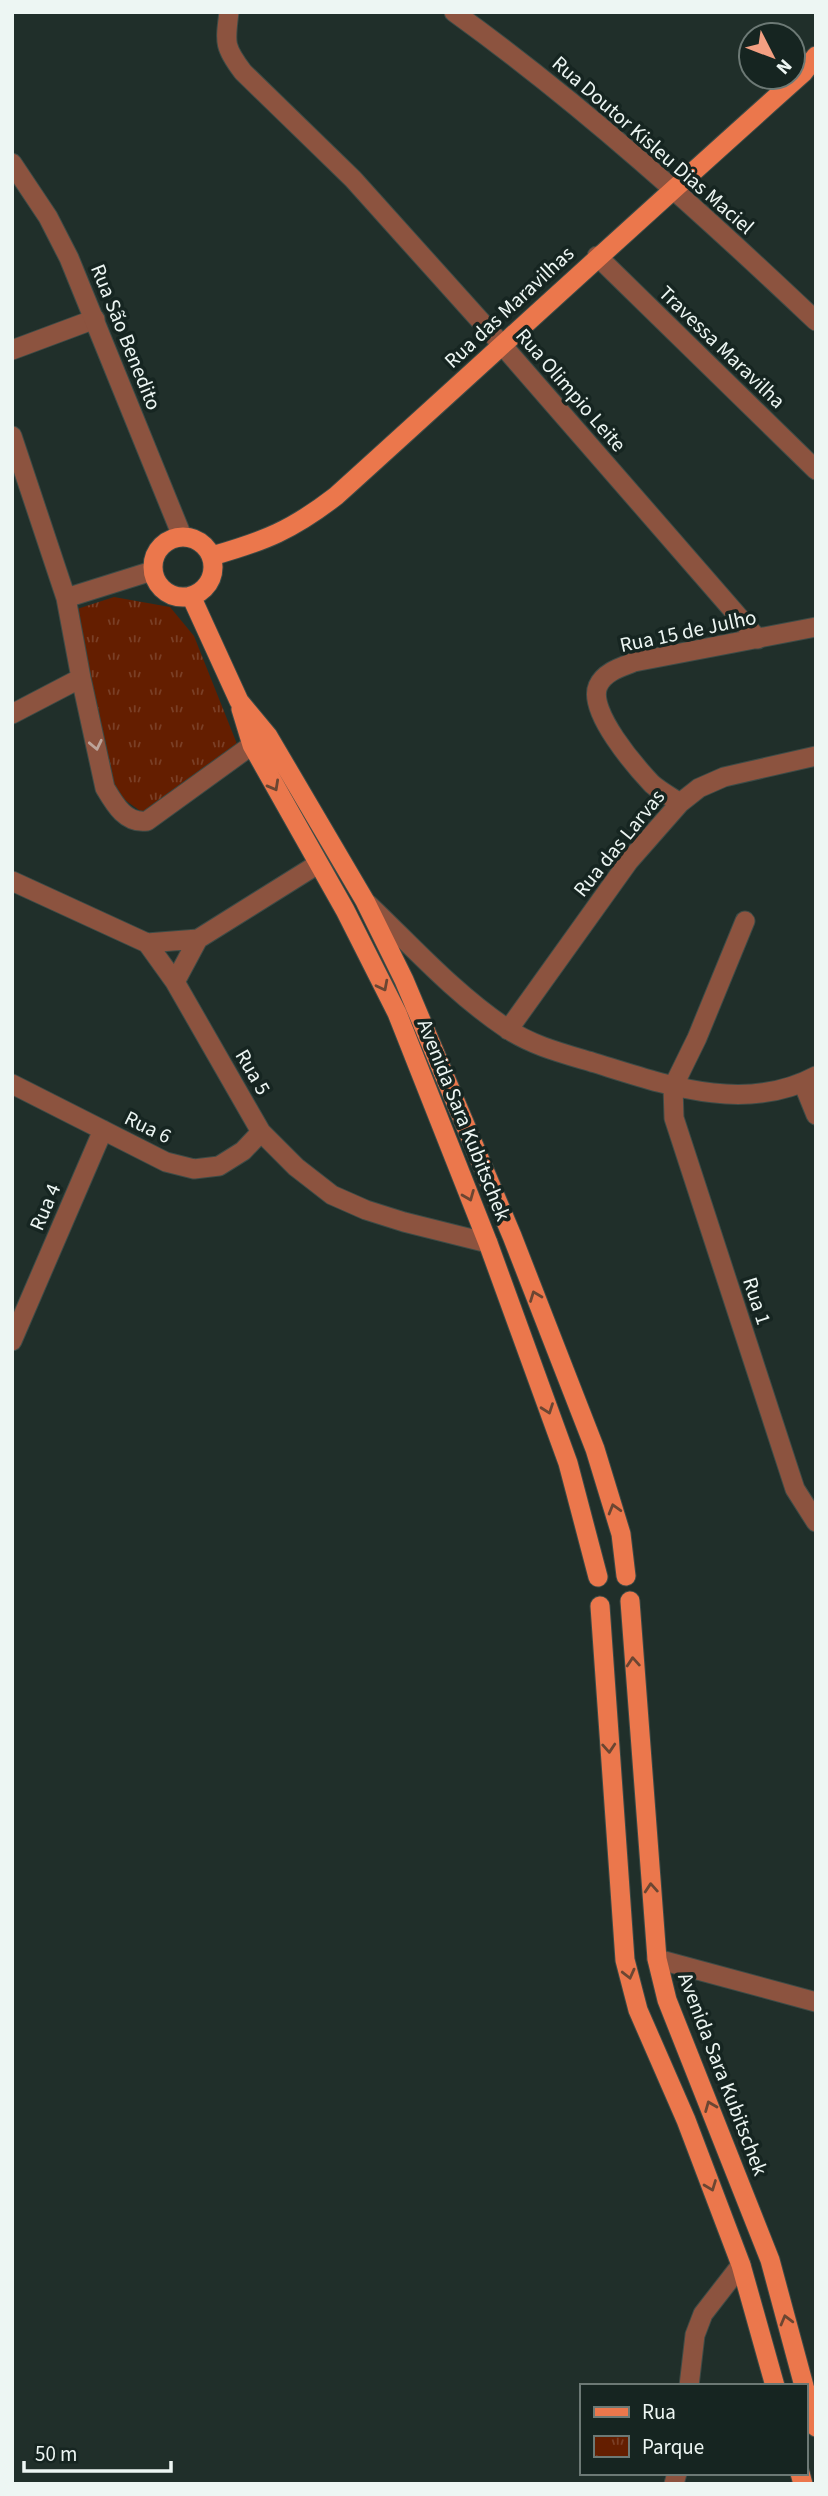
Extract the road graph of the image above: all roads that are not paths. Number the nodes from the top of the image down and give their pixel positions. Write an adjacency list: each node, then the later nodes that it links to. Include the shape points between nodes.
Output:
1 (229, 12): 9 (street, Rua Olimpio Leite, via 225,42 243,72 353,179)
2 (454, 12): 5 (street, Rua Doutor Kisleu Dias Maciel)
3 (816, 56): 5 (main road, Rua das Maravilhas, via 803,73)
4 (12, 163): 7 (street, Rua São Benedito, via 48,217)
5 (673, 188): 6 (main road, Rua das Maravilhas); 8 (street, Rua Doutor Kisleu Dias Maciel)
6 (597, 256): 9 (main road, Rua das Maravilhas); 12 (street, Travessa Maravilha)
7 (95, 319): 10 (street); 13 (street, Rua São Benedito)
8 (816, 321)
9 (503, 346): 14 (main road, Rua das Maravilhas, via 309,517 271,537); 19 (street, Rua Olimpio Leite)
10 (12, 350)
11 (12, 436): 17 (street)
12 (816, 470)
13 (182, 536): 14 (main road, via 200,541); 15 (main road, via 156,551)
14 (212, 556): 16 (main road, via 214,566 207,585)
15 (152, 571): 16 (main road, via 166,592); 17 (street)
16 (191, 596): 21 (main road)
17 (66, 598): 20 (street)
18 (816, 627): 19 (street, Rua 15 de Julho)
19 (758, 639): 25 (street, Rua 15 de Julho, via 634,662 614,670 598,686 596,697 618,744 654,786)
20 (81, 678): 22 (street); 23 (street, one-way to 23, via 105,788 128,819 147,821)
21 (239, 701): 23 (main road, Avenida Sara Kubitschek); 28 (main road, Avenida Sara Kubitschek, via 268,736)
22 (12, 714)
23 (252, 745): 26 (main road, Avenida Sara Kubitschek, one-way to 26)
24 (816, 757): 25 (street, Rua das Larvas, via 723,777)
25 (680, 803): 33 (street, Rua das Larvas, via 629,862)
26 (318, 864): 30 (street); 40 (main road, Avenida Sara Kubitschek, one-way to 40, via 397,1013)
27 (12, 881): 31 (street, Rua 5)
28 (365, 901): 33 (street, via 446,979); 43 (main road, Avenida Sara Kubitschek, one-way to 28, via 621,1534 595,1449 512,1236 404,980)
29 (745, 921): 36 (street, Rua 1)
30 (198, 939): 31 (street); 32 (street)
31 (147, 943): 32 (street, Rua 5)
32 (175, 982): 39 (street, Rua 5)
33 (508, 1030): 36 (street, via 548,1048)
34 (809, 1079): 36 (street, via 761,1094); 37 (street)
35 (12, 1084): 38 (street, Rua 6)
36 (673, 1087): 42 (street, Rua 1, via 674,1118 768,1410 795,1489)
37 (816, 1115)
38 (103, 1130): 39 (street, Rua 6, via 166,1162 194,1169 219,1166); 41 (street, Rua 4)
39 (261, 1132): 40 (street, Rua 5, via 332,1195 391,1218)
40 (488, 1243): 44 (main road, Avenida Sara Kubitschek, one-way to 44, via 568,1463)
41 (13, 1335)
42 (816, 1522)
43 (626, 1576): 44 (main road, via 609,1572); 45 (main road, Avenida Sara Kubitschek, via 632,1585)
44 (598, 1577): 46 (main road, Avenida Sara Kubitschek, via 593,1592)
45 (629, 1601): 46 (main road, via 612,1611); 47 (main road, Avenida Sara Kubitschek, one-way to 45)
46 (600, 1606): 49 (main road, Avenida Sara Kubitschek, one-way to 49, via 625,1960 638,2010)
47 (656, 1959): 48 (street); 52 (main road, Avenida Sara Kubitschek, one-way to 47, via 770,2260 667,2000)
48 (816, 2001)
49 (741, 2265): 50 (street, via 703,2314 695,2335); 51 (main road, Avenida Sara Kubitschek)
50 (689, 2384)
51 (774, 2384)
52 (804, 2384)
53 (807, 2394): 54 (main road, Avenida Sara Kubitschek)
54 (816, 2427)

